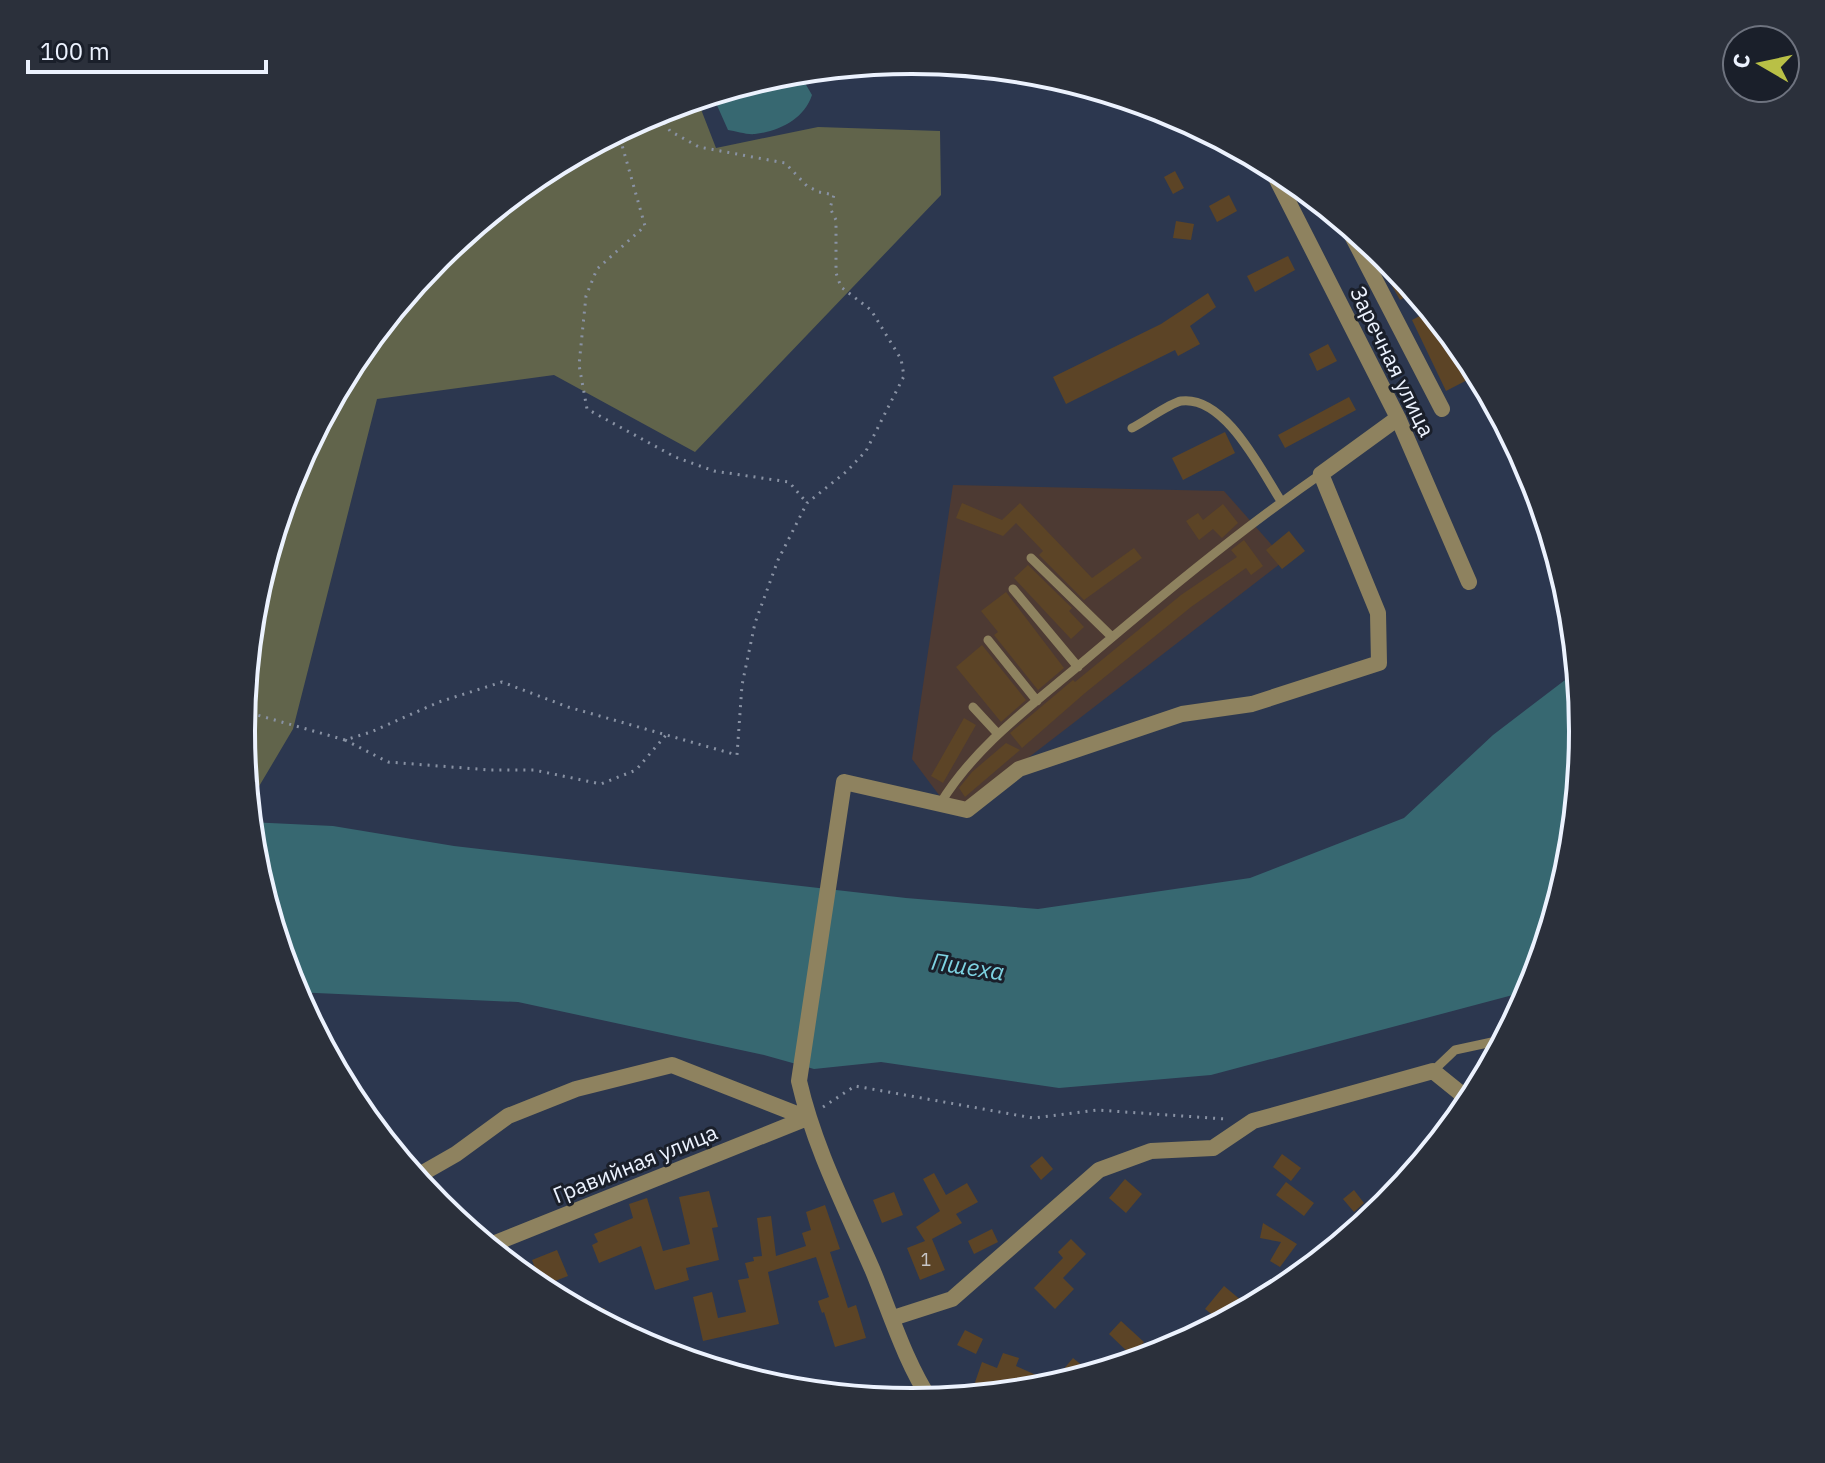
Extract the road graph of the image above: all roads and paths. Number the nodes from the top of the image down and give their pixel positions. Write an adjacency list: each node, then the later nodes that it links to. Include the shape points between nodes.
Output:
1 (665, 123): 11 (path, via 699,147 785,163 807,186 834,195 830,208 836,220 841,287 871,310 901,359 904,376 899,391 866,451)
2 (621, 142): 11 (path, via 645,226 597,269 586,296 579,365 587,409 675,457 714,471 789,482)
3 (1281, 187): 4 (street, Заречная улица)
4 (1283, 191): 7 (street, Заречная улица)
5 (1360, 250): 6 (street)
6 (1442, 409)
7 (1398, 418): 9 (street); 13 (street, Заречная улица)
8 (1132, 428): 10 (lane, via 1181,401 1210,407 1234,427)
9 (1321, 474): 10 (lane); 24 (street, via 1378,613 1379,663 1252,704 1182,714 1019,769 967,810)
10 (1281, 501): 15 (lane)
11 (807, 503): 22 (path, via 755,623 742,685 737,755)
12 (1031, 558): 15 (lane)
13 (1469, 582)
14 (1013, 589): 17 (lane)
15 (1112, 637): 17 (lane)
16 (988, 640): 18 (lane)
17 (1078, 667): 18 (lane)
18 (1037, 701): 21 (lane)
19 (973, 707): 21 (lane)
20 (255, 715): 23 (path)
21 (998, 734): 24 (lane)
22 (666, 735): 23 (path, via 502,682); 23 (path, via 636,770 601,784 534,770 388,762)
23 (345, 740)
24 (940, 804): 28 (street, via 844,782 799,1081)
25 (1491, 1042): 26 (lane, via 1455,1050)
26 (1433, 1071): 27 (street); 29 (street)
27 (1461, 1094)
28 (807, 1118): 29 (path, via 855,1086 1033,1118 1097,1110); 30 (street, via 672,1065 576,1089 508,1116); 31 (street, Гравийная улица); 32 (street)
29 (1253, 1121): 32 (street, via 1213,1148 1151,1151 1099,1170 952,1299)
30 (425, 1172)
31 (498, 1242)
32 (893, 1318): 33 (street)
33 (923, 1389)

